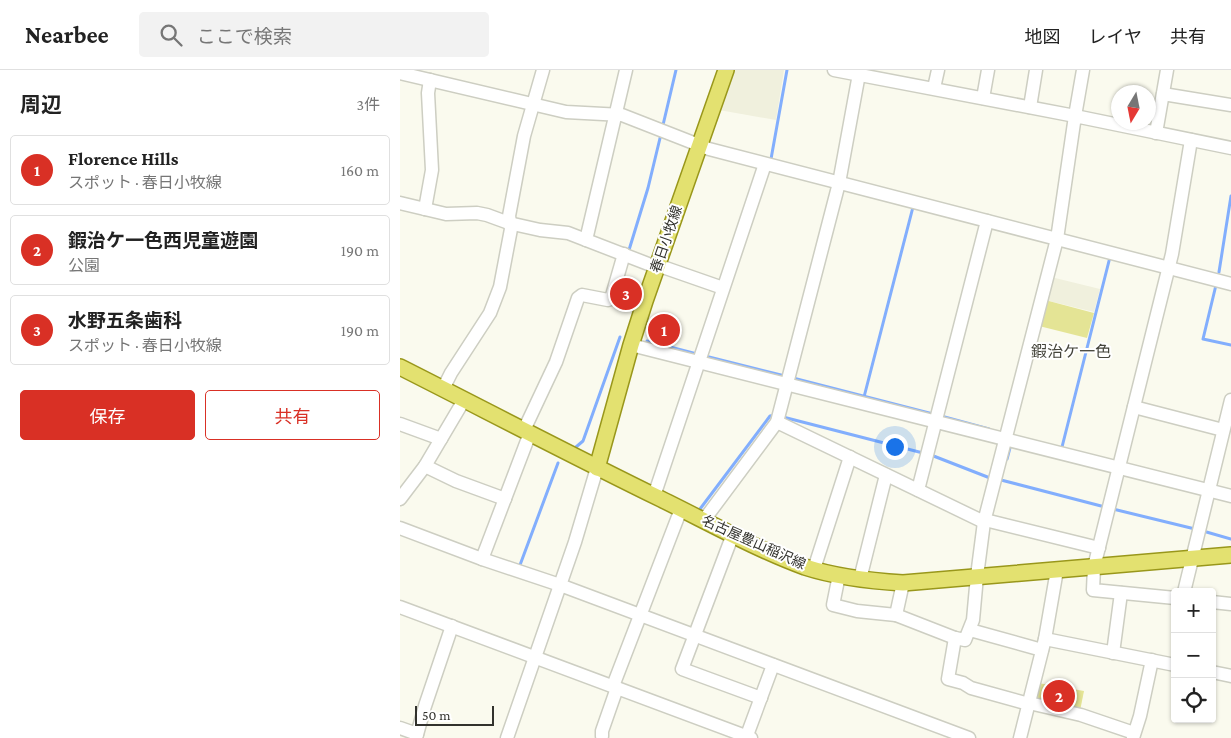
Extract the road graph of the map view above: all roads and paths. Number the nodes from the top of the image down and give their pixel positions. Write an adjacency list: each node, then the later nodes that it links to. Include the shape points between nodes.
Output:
1 (543, 70): 16 (street)
2 (626, 70): 19 (street)
3 (726, 70): 23 (main road, 春日小牧線)
4 (834, 70): 11 (street)
5 (938, 70): 13 (street)
6 (988, 70): 15 (street)
7 (1036, 70): 18 (street)
8 (1083, 70): 20 (street)
9 (1167, 70): 14 (street)
10 (400, 73): 12 (street)
11 (858, 74): 13 (street); 26 (street)
12 (430, 80): 16 (street); 28 (street, via 432,170)
13 (934, 88): 15 (street)
14 (1163, 94): 17 (street); 21 (street)
15 (983, 98): 18 (street)
16 (533, 105): 19 (street, via 566,112); 30 (street, via 524,136)
17 (1231, 105)
18 (1030, 107): 20 (street)
19 (616, 114): 23 (street); 32 (street)
20 (1075, 116): 21 (street); 31 (street)
21 (1156, 133): 22 (street)
22 (1191, 140): 24 (street); 35 (street)
23 (699, 145): 25 (street); 34 (main road, 春日小牧線)
24 (1231, 148)
25 (765, 164): 26 (street); 37 (street)
26 (839, 183): 29 (street); 41 (street)
27 (400, 203): 28 (street)
28 (425, 209): 30 (street, via 446,214 477,213)
29 (987, 221): 31 (street); 47 (street)
30 (509, 223): 32 (street, via 568,233); 42 (street, via 511,229 500,287 490,313)
31 (1057, 239): 35 (street); 52 (street)
32 (586, 240): 33 (street)
33 (624, 254): 34 (street); 50 (street, via 612,299 582,295 578,298)
34 (657, 266): 37 (street); 38 (main road, 春日小牧線)
35 (1169, 268): 36 (street); 45 (street)
36 (1231, 284)
37 (724, 288): 39 (street)
38 (631, 345): 39 (street); 55 (main road, 春日小牧線)
39 (699, 362): 41 (street); 60 (street)
40 (400, 367): 42 (main road, 名古屋豊山稲沢線)
41 (787, 384): 46 (street); 47 (street)
42 (444, 388): 43 (main road, 名古屋豊山稲沢線)
43 (464, 400): 50 (main road, 名古屋豊山稲沢線); 51 (street)
44 (1231, 400): 49 (street)
45 (1134, 407): 49 (street); 56 (street)
46 (777, 422): 53 (street); 65 (street)
47 (935, 422): 52 (street); 58 (street)
48 (400, 424): 51 (street)
49 (1223, 430): 59 (street)
50 (527, 432): 55 (main road, 名古屋豊山稲沢線); 63 (street)
51 (441, 439): 54 (street)
52 (1005, 439): 56 (street); 66 (street)
53 (850, 457): 57 (street); 74 (street)
54 (425, 466): 62 (street); 63 (street)
55 (597, 468): 60 (main road, 名古屋豊山稲沢線); 80 (street)
56 (1119, 468): 59 (street); 69 (street)
57 (886, 475): 58 (street); 78 (street)
58 (918, 490): 66 (street)
59 (1208, 490): 61 (street); 72 (street)
60 (654, 496): 64 (main road, 名古屋豊山稲沢線)
61 (1231, 496)
62 (400, 499)
63 (505, 499): 71 (street)
64 (681, 508): 65 (main road, 名古屋豊山稲沢線); 87 (street)
65 (704, 520): 68 (main road, 名古屋豊山稲沢線)
66 (985, 521): 69 (street); 77 (street)
67 (400, 528): 71 (street)
68 (733, 534): 74 (main road, 名古屋豊山稲沢線); 91 (street)
69 (1099, 548): 73 (street)
70 (1231, 556): 72 (main road, 名古屋豊山稲沢線)
71 (482, 559): 80 (street)
72 (1191, 559): 73 (main road, 名古屋豊山稲沢線); 81 (street)
73 (1094, 567): 75 (main road, 名古屋豊山稲沢線); 82 (street, via 1093,590)
74 (814, 569): 76 (main road, 名古屋豊山稲沢線)
75 (1057, 570): 77 (main road, 名古屋豊山稲沢線); 93 (street)
76 (838, 575): 78 (main road, 名古屋豊山稲沢線); 88 (street, via 833,605)
77 (976, 576): 79 (main road, 名古屋豊山稲沢線); 90 (street)
78 (860, 579): 79 (main road, 名古屋豊山稲沢線)
79 (903, 583): 88 (street)
80 (560, 585): 87 (street); 95 (street)
81 (1185, 588)
82 (1121, 593): 83 (street); 94 (street)
83 (1171, 598)
84 (1216, 602): 85 (street)
85 (1231, 604)
86 (400, 607): 89 (street)
87 (640, 615): 91 (street); 101 (street)
88 (896, 615): 92 (street)
89 (452, 626): 95 (street); 105 (street)
90 (970, 630): 92 (street, via 965,640); 93 (street)
91 (694, 635): 98 (street); 102 (street, via 682,668)
92 (955, 638): 103 (street, via 948,679)
93 (1044, 644): 94 (street); 103 (street)
94 (1113, 652): 96 (street)
95 (536, 658): 101 (street); 108 (street)
96 (1152, 660): 97 (street); 106 (street)
97 (1171, 664)
98 (773, 665): 102 (street); 110 (street)
99 (1216, 673): 100 (street)
100 (1231, 676)
101 (615, 687): 107 (street, via 602,731); 109 (street)
102 (761, 698): 109 (street)
103 (1029, 703): 106 (street, via 1081,715); 111 (street)
104 (400, 728): 105 (street)
105 (417, 736)
106 (1136, 736)
107 (604, 737)
108 (507, 738)
109 (748, 738)
110 (969, 738)
111 (1020, 738)

